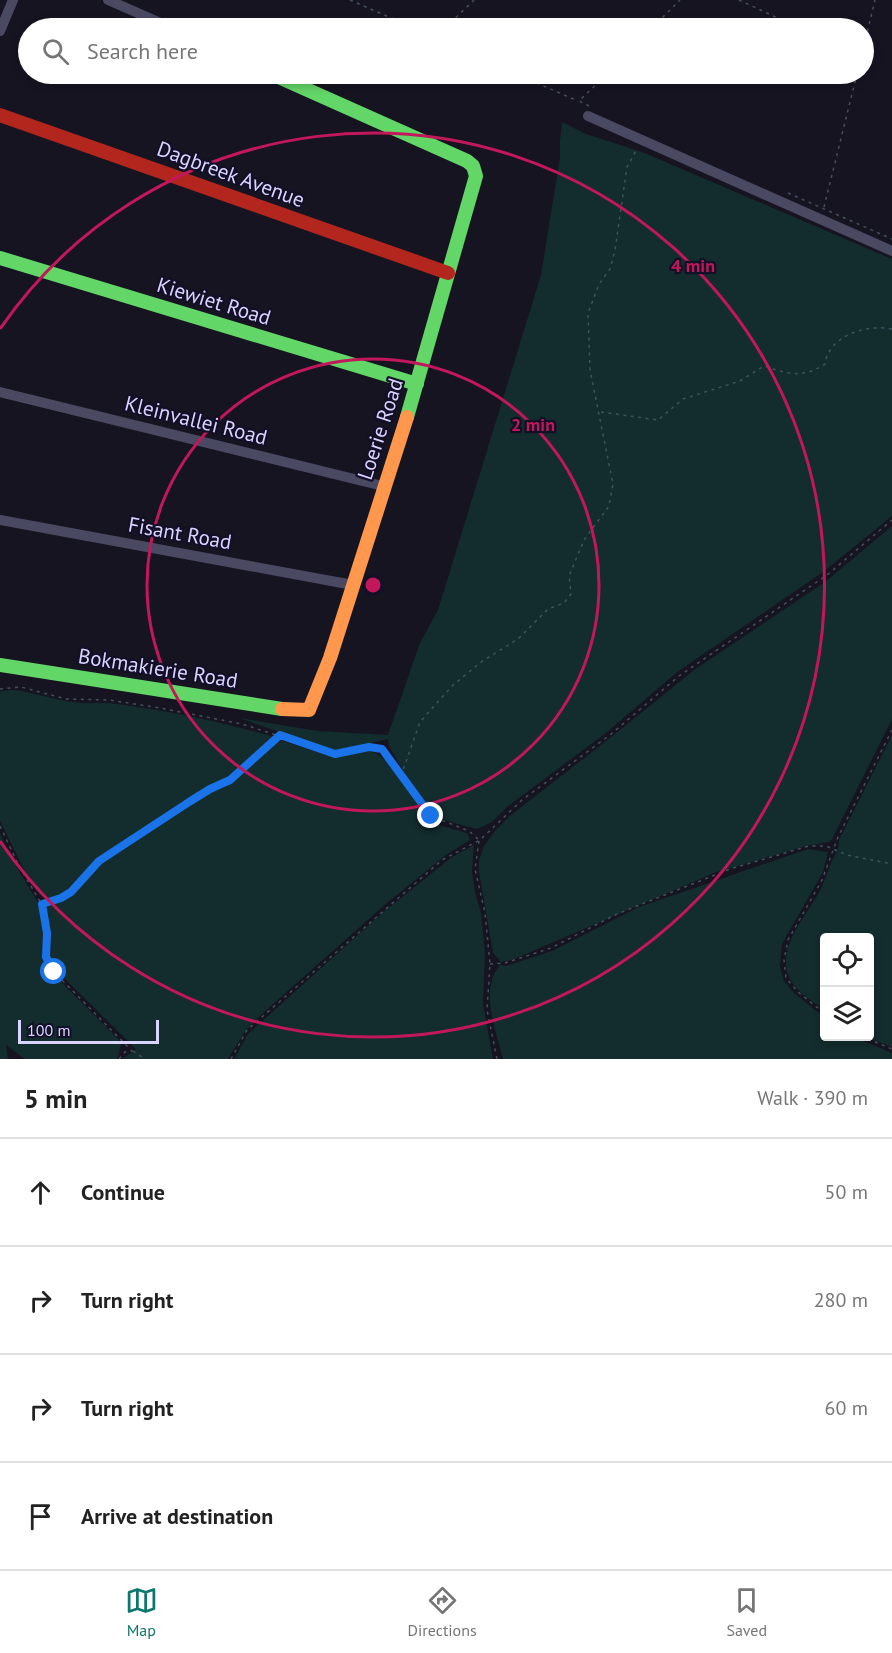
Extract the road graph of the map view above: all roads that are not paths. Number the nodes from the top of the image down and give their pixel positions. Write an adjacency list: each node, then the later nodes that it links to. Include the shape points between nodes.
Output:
1 (13, 0): 4 (street)
2 (108, 0): 3 (street)
3 (149, 18)
4 (0, 31)
5 (294, 84): 10 (street, Loerie Road, via 473,166 476,176)
6 (589, 111): 8 (street, via 642,140)
7 (0, 115): 10 (street, Dagbreek Avenue)
8 (892, 251)
9 (0, 258): 11 (street, Kiewiet Road)
10 (448, 273): 11 (street, Loerie Road)
11 (417, 384): 13 (street, Loerie Road)
12 (0, 392): 13 (street, Kleinvallei Road)
13 (383, 486): 15 (street, Loerie Road)
14 (0, 520): 15 (street, Fisant Road)
15 (353, 585): 17 (street, Loerie Road)
16 (0, 665): 17 (street, Bokmakierie Road, via 292,711)
17 (309, 710)

